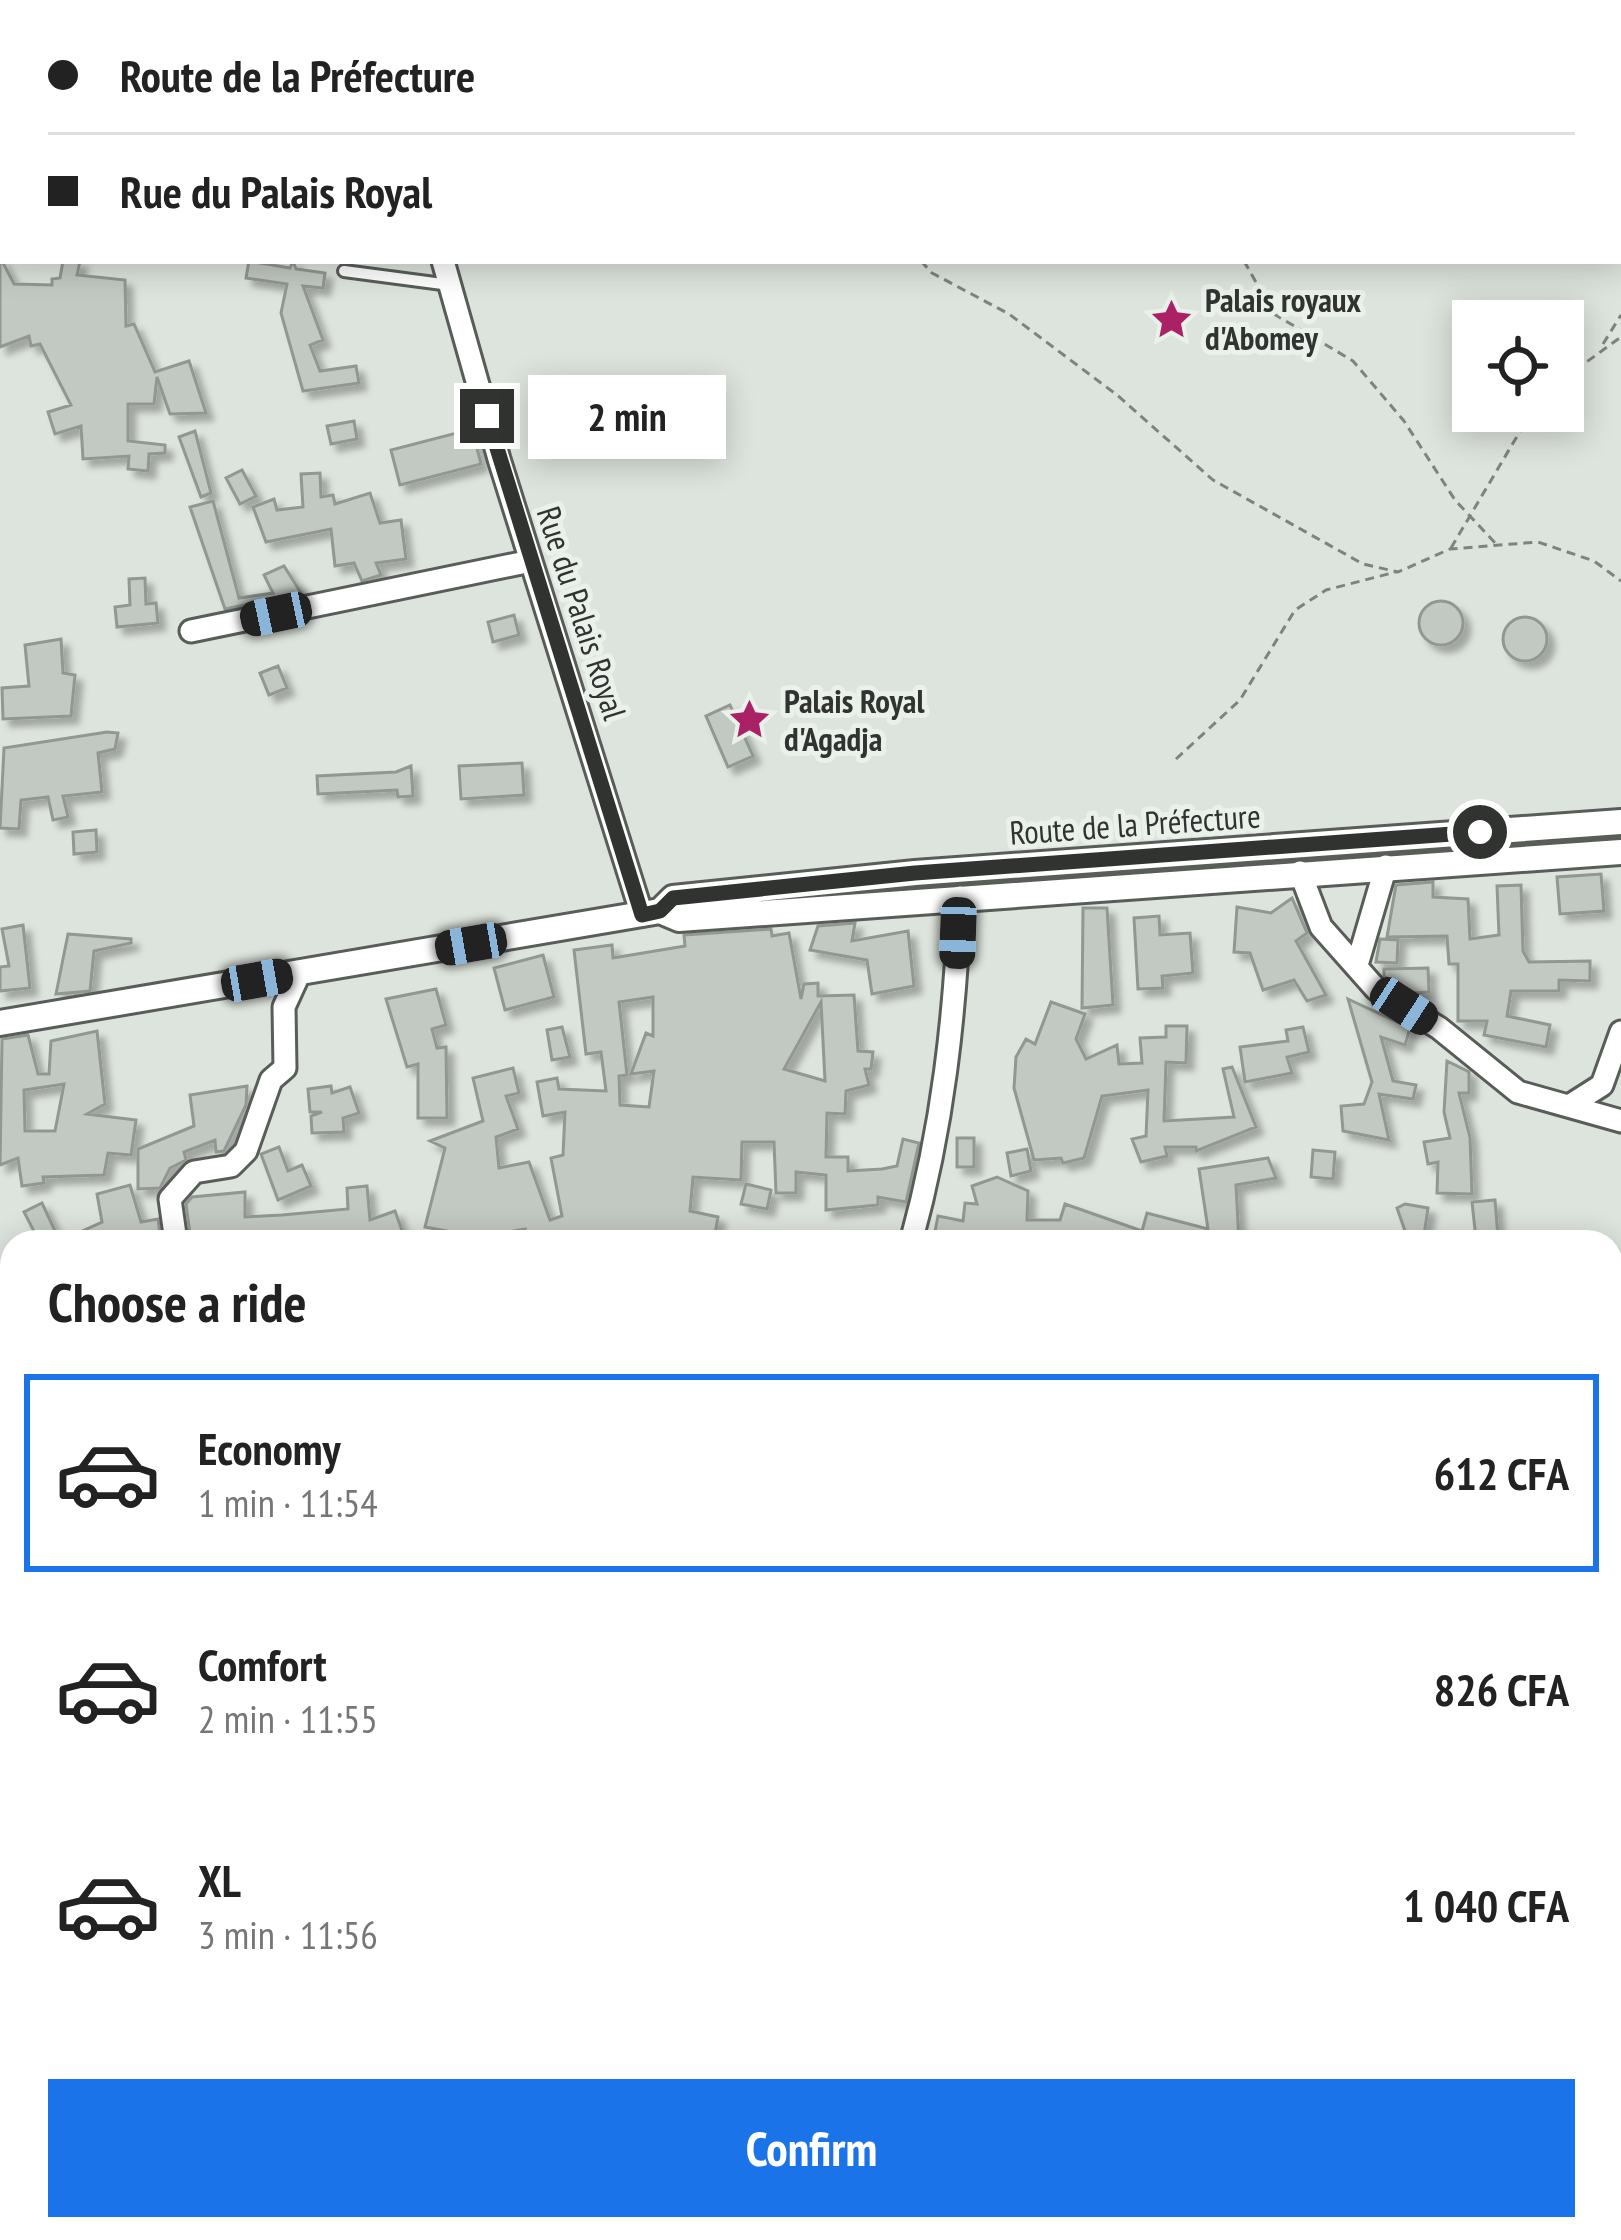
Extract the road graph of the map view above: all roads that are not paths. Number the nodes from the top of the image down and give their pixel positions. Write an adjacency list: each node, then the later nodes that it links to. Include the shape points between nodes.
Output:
1 (444, 264): 3 (street, Rue du Palais Royal)
2 (344, 271): 3 (lane)
3 (450, 286): 4 (street, Rue du Palais Royal)
4 (531, 561): 5 (street); 11 (street, Rue du Palais Royal)
5 (191, 631)
6 (1621, 822): 11 (street, Route de la Préfecture, via 915,873 673,898)
7 (1621, 852): 8 (street, Route de la Préfecture)
8 (1386, 866): 9 (street, Route de la Préfecture); 12 (street)
9 (1300, 872): 10 (street, Route de la Préfecture); 12 (street, via 1321,927)
10 (960, 897): 11 (street, Route de la Préfecture, via 679,919); 19 (street, via 953,1043)
11 (651, 913): 13 (street, Route de la Préfecture)
12 (1357, 965): 16 (street, via 1376,989 1518,1092)
13 (300, 972): 14 (street, Route de la Préfecture); 18 (street, via 284,1006 285,1069 271,1080 246,1151 231,1166 194,1172 170,1199)
14 (0, 1023)
15 (1621, 1031): 16 (street, via 1602,1085)
16 (1569, 1106): 17 (street)
17 (1621, 1121)
18 (174, 1230)
19 (914, 1230)

